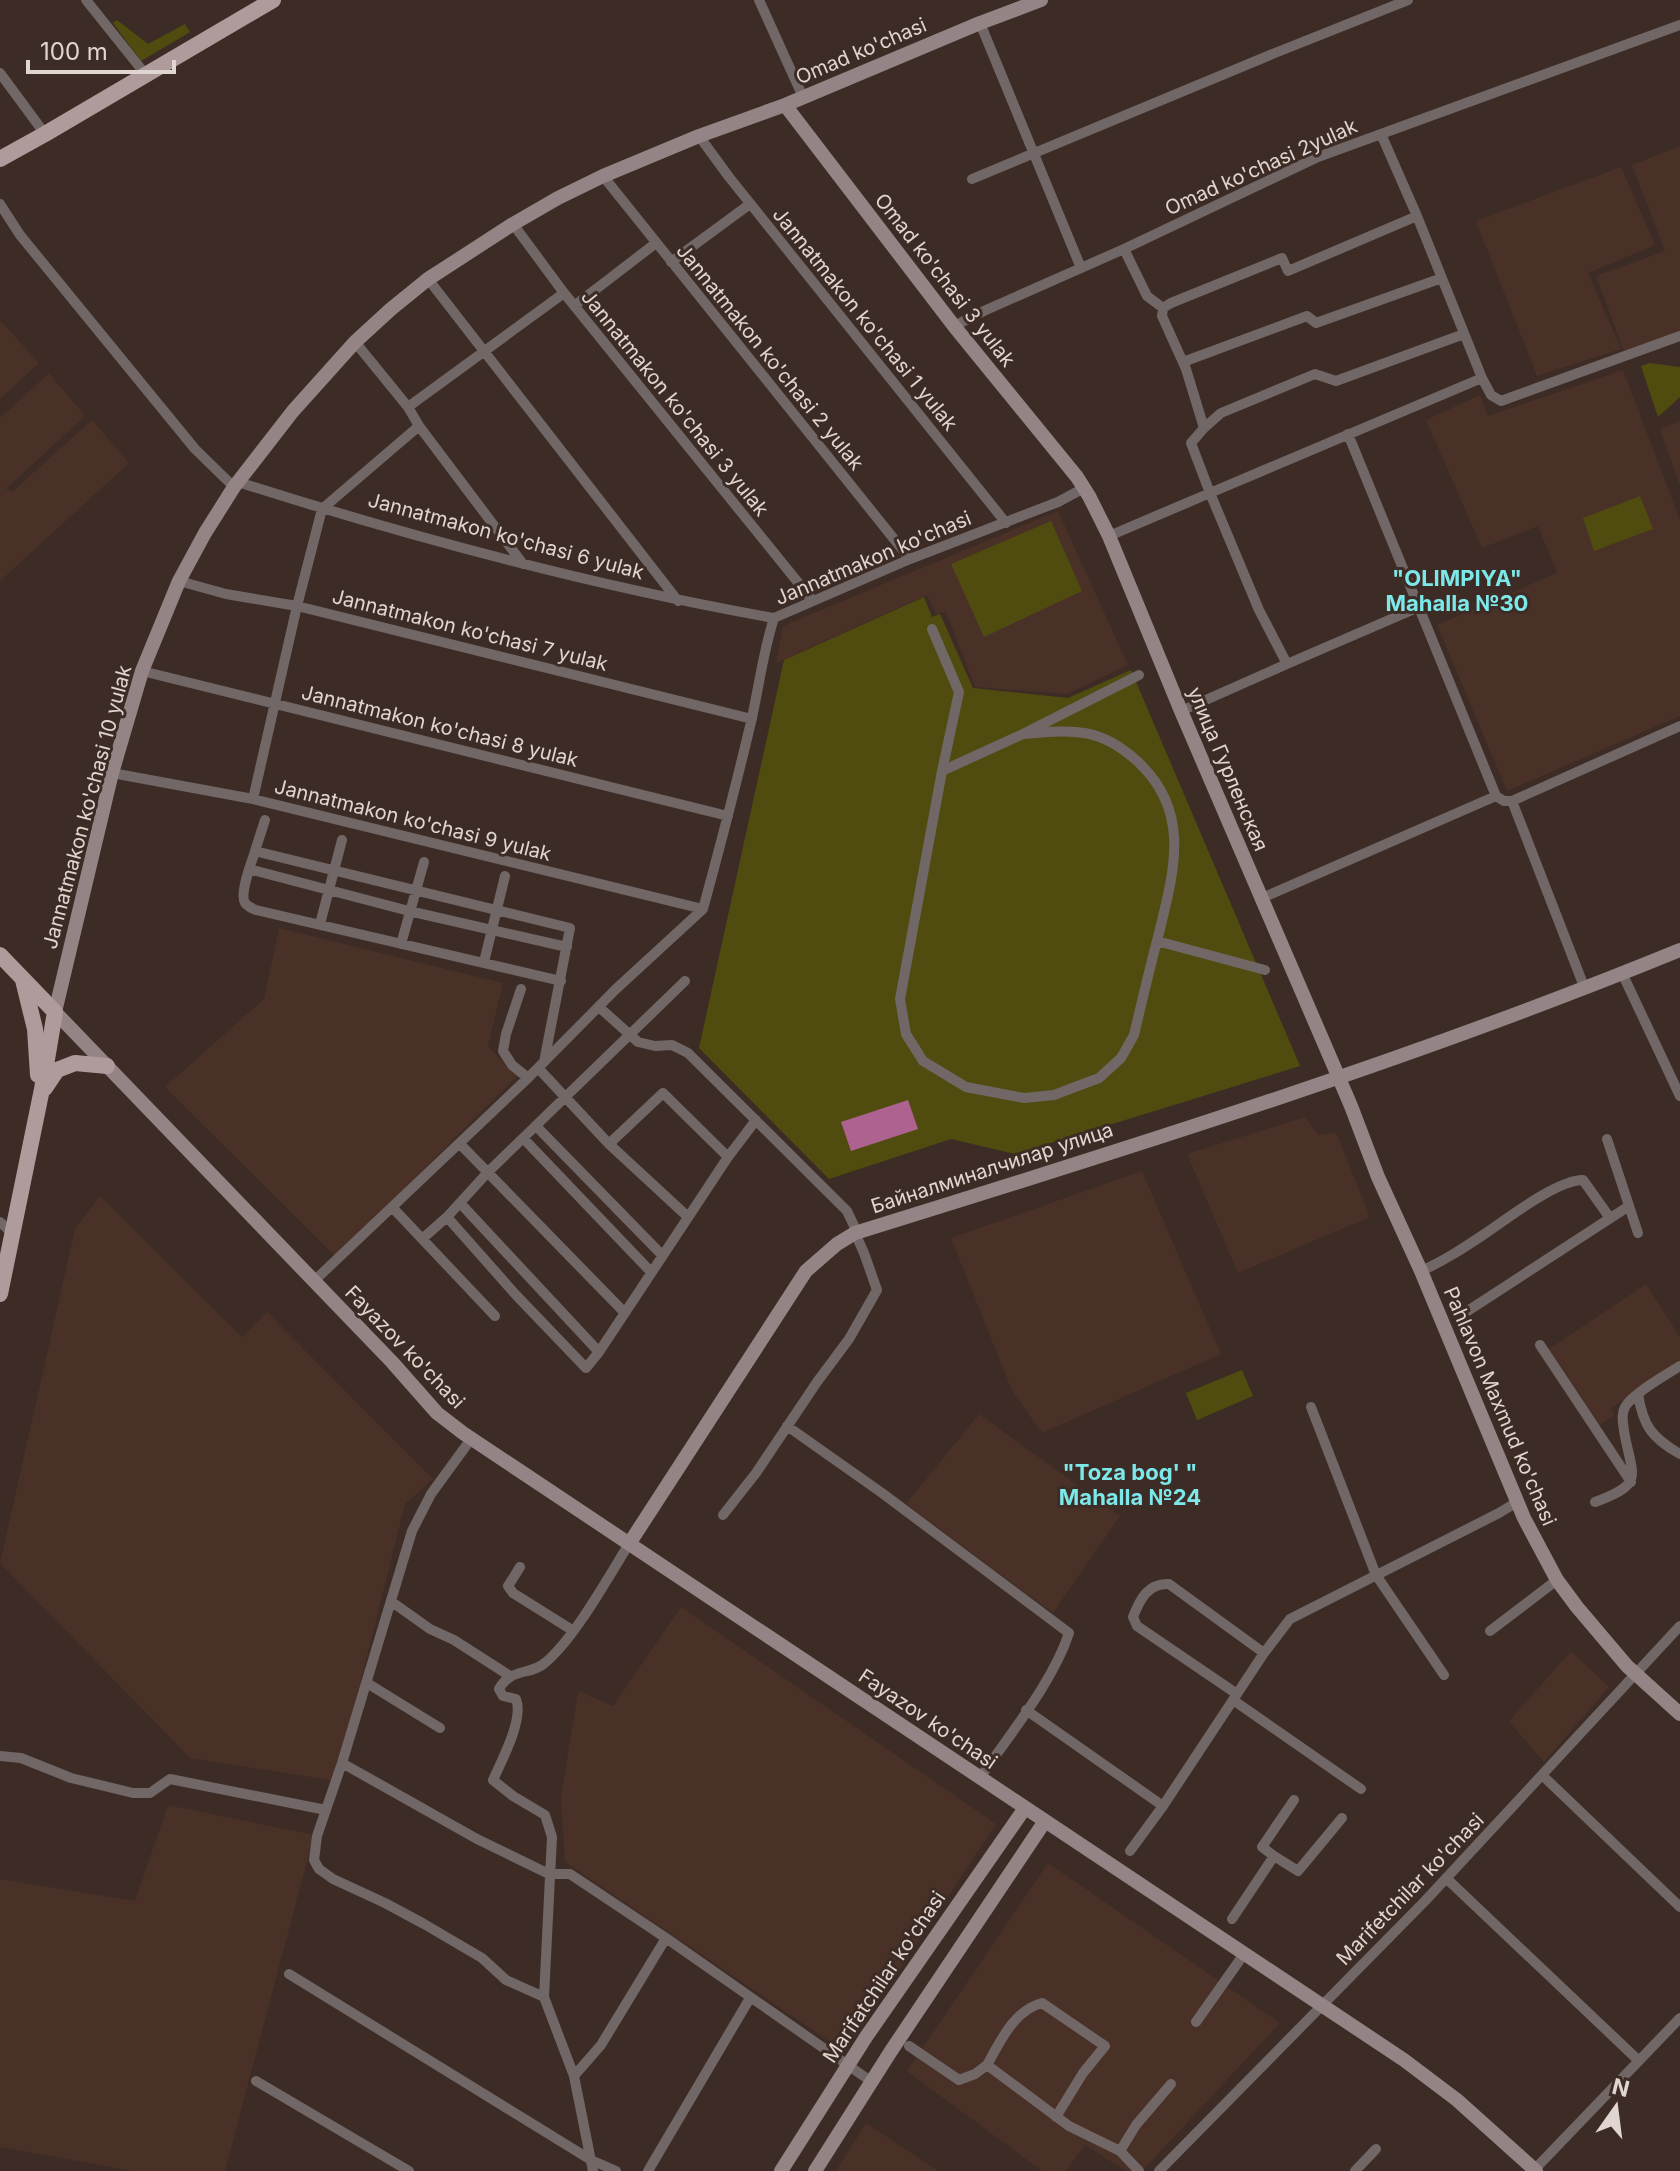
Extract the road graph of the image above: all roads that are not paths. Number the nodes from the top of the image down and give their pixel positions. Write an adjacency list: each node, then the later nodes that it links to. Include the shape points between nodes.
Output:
1 (86, 0): 9 (street)
2 (273, 0): 9 (main road)
3 (759, 0): 10 (street)
4 (1041, 0): 6 (street, Omad ko'chasi)
5 (1408, 0): 15 (street)
6 (980, 23): 10 (street, Omad ko'chasi); 15 (street)
7 (1680, 25): 13 (street, Omad ko'chasi 2yulak)
8 (0, 73): 12 (street)
9 (146, 75): 12 (main road)
10 (803, 97): 11 (street, Omad ko'chasi)
11 (785, 105): 14 (street, Jannatmakon ko'chasi 10 yulak); 32 (street, Omad ko'chasi 3 yulak)
12 (45, 134): 16 (main road)
13 (1381, 134): 21 (street); 24 (street, Omad ko'chasi 2yulak, via 1318,157)
14 (699, 136): 17 (street, Jannatmakon ko'chasi 10 yulak); 20 (street, Jannatmakon ko'chasi 1 yulak)
15 (1033, 153): 18 (street); 26 (street)
16 (0, 159)
17 (603, 176): 22 (street, Jannatmakon ko'chasi 10 yulak); 23 (street, Jannatmakon ko'chasi 2 yulak)
18 (972, 179)
19 (0, 204): 44 (street, via 195,449)
20 (750, 204): 25 (street); 47 (street, Jannatmakon ko'chasi 1 yulak)
21 (1417, 216): 27 (street); 31 (street, via 1288,271 1282,258)
22 (513, 224): 28 (street, Jannatmakon ko'chasi 10 yulak); 29 (street, Jannatmakon ko'chasi 3 yulak)
23 (656, 243): 25 (street, Jannatmakon ko'chasi 2 yulak); 30 (street)
24 (1124, 249): 26 (street, Omad ko'chasi 2yulak); 31 (street, via 1147,296)
25 (671, 262): 49 (street, Jannatmakon ko'chasi 2 yulak)
26 (1081, 268): 32 (street, Omad ko'chasi 2yulak)
27 (1442, 278): 33 (street); 37 (street, via 1316,323 1307,316)
28 (428, 279): 35 (street, Jannatmakon ko'chasi 10 yulak); 36 (street)
29 (564, 293): 30 (street, Jannatmakon ko'chasi 3 yulak); 36 (street)
30 (574, 306): 53 (street, Jannatmakon ko'chasi 3 yulak)
31 (1163, 308): 37 (street)
32 (954, 326): 43 (street, Omad ko'chasi 3 yulak)
33 (1464, 334): 38 (street); 41 (street, via 1336,381 1315,374 1221,413)
34 (1680, 336): 38 (street, via 1501,401)
35 (355, 342): 39 (street); 44 (street, Jannatmakon ko'chasi 10 yulak)
36 (486, 351): 39 (street); 52 (street)
37 (1183, 362): 41 (street)
38 (1482, 378): 42 (street)
39 (408, 407): 40 (street)
40 (419, 426): 46 (street); 50 (street)
41 (1204, 428): 45 (street, via 1191,443)
42 (1348, 434): 45 (street); 55 (street)
43 (1080, 482): 47 (street, Jannatmakon ko'chasi, via 1058,502); 48 (street, улица Гурленская)
44 (236, 485): 46 (street, Jannatmakon ko'chasi 6 yulak); 51 (street, Jannatmakon ko'chasi 10 yulak)
45 (1210, 493): 48 (street); 58 (street)
46 (322, 509): 50 (street, Jannatmakon ko'chasi 6 yulak); 54 (street)
47 (1006, 523): 49 (street, Jannatmakon ko'chasi)
48 (1109, 536): 62 (street, улица Гурленская)
49 (910, 559): 53 (street, Jannatmakon ko'chasi)
50 (523, 564): 52 (street, Jannatmakon ko'chasi 6 yulak)
51 (179, 581): 54 (street, Jannatmakon ko'chasi 7 yulak); 59 (street, Jannatmakon ko'chasi 10 yulak)
52 (678, 601): 56 (street, Jannatmakon ko'chasi 6 yulak)
53 (813, 601): 56 (street, Jannatmakon ko'chasi)
54 (297, 606): 61 (street); 63 (street, Jannatmakon ko'chasi 7 yulak)
55 (1419, 607): 58 (street); 68 (street)
56 (774, 618): 63 (street, Jannatmakon ko'chasi)
57 (932, 629): 66 (street, via 959,692)
58 (1287, 664): 62 (street)
59 (142, 671): 61 (street, Jannatmakon ko'chasi 8 yulak); 67 (street, Jannatmakon ko'chasi 10 yulak)
60 (1139, 675): 65 (street)
61 (274, 704): 69 (street); 71 (street, Jannatmakon ko'chasi 8 yulak)
62 (1181, 711): 81 (street, улица Гурленская)
63 (752, 719): 71 (street, Jannatmakon ko'chasi)
64 (1680, 726): 70 (street)
65 (1023, 734): 66 (street); 87 (street, via 1095,734 1124,749 1151,774 1166,801 1175,838 1174,870)
66 (942, 771): 87 (street, via 900,999 906,1034 923,1061 966,1087 1024,1098 1054,1095 1099,1078 1121,1058 1134,1035)
67 (112, 773): 69 (street, Jannatmakon ko'chasi 9 yulak); 101 (street, Jannatmakon ko'chasi 10 yulak)
68 (1496, 796): 70 (street); 81 (street)
69 (253, 799): 82 (street, Jannatmakon ko'chasi 9 yulak)
70 (1512, 801): 99 (street)
71 (728, 816): 82 (street, Jannatmakon ko'chasi)
72 (265, 820): 74 (street)
73 (342, 840): 77 (street)
74 (255, 851): 76 (street); 77 (street)
75 (424, 862): 80 (street)
76 (249, 869): 79 (street); 85 (street, via 244,891 248,907)
77 (334, 870): 79 (street); 80 (street)
78 (505, 876): 84 (street)
79 (328, 889): 83 (street); 85 (street)
80 (415, 891): 83 (street); 84 (street)
81 (1262, 898): 106 (street, улица Гурленская)
82 (703, 909): 100 (street, Fayazov ko'chasi)
83 (409, 911): 86 (street); 88 (street)
84 (497, 911): 86 (street); 89 (street, via 570,928)
85 (320, 924): 88 (street)
86 (490, 930): 89 (street); 92 (street)
87 (1157, 941): 93 (street)
88 (401, 944): 92 (street)
89 (567, 947): 96 (street)
90 (1680, 950): 94 (street, Байналминалчилар улица)
91 (0, 955): 95 (main road, Fayazov ko'chasi)
92 (484, 962): 96 (street)
93 (1265, 970)
94 (1622, 973): 99 (street, Байналминалчилар улица); 108 (street)
95 (23, 979): 101 (main road, Fayazov ko'chasi); 107 (main road, via 35,1029)
96 (561, 981): 103 (street)
97 (685, 981): 102 (street)
98 (521, 989): 105 (street, via 503,1051)
99 (1585, 989): 106 (street, Байналминалчилар улица)
100 (599, 1007): 102 (street); 103 (street, Fayazov ko'chasi)
101 (55, 1012): 104 (street, Fayazov ko'chasi); 107 (main road)
102 (628, 1035): 109 (street); 110 (street, via 688,1053)
103 (541, 1065): 105 (street, Fayazov ko'chasi); 109 (street)
104 (107, 1066): 107 (main road, via 75,1063 57,1070); 132 (street, Fayazov ko'chasi)
105 (528, 1078): 114 (street, Fayazov ko'chasi)
106 (1339, 1078): 125 (street, Байналминалчилар улица); 130 (street, Pahlavon Maxmud ko'chasi)
107 (40, 1096): 124 (main road)
108 (1680, 1096)
109 (565, 1097): 111 (street); 115 (street)
110 (756, 1120): 116 (street); 125 (street, via 847,1211)
111 (536, 1126): 112 (street); 128 (street)
112 (523, 1138): 117 (street); 131 (street)
113 (1607, 1139): 119 (street)
114 (460, 1144): 117 (street); 120 (street, Fayazov ko'chasi)
115 (609, 1144): 116 (street, via 663,1093); 122 (street)
116 (728, 1157): 122 (street)
117 (488, 1172): 118 (street); 134 (street)
118 (461, 1204): 121 (street); 138 (street)
119 (1629, 1206): 123 (street); 126 (street)
120 (392, 1207): 127 (street); 132 (street, Fayazov ko'chasi)
121 (447, 1217): 127 (street); 138 (street, via 586,1368)
122 (688, 1217): 128 (street)
123 (1610, 1218): 130 (street, via 1583,1180 1573,1180); 135 (street)
124 (6, 1227): 129 (main road)
125 (856, 1233): 142 (street, via 877,1290); 149 (street, Байналминалчилар улица, via 806,1271)
126 (1638, 1233)
127 (422, 1239): 136 (street)
128 (662, 1255): 131 (street)
129 (2, 1269): 133 (main road)
130 (1421, 1271): 146 (street, Pahlavon Maxmud ko'chasi)
131 (651, 1272): 134 (street)
132 (314, 1281): 143 (street, Fayazov ko'chasi, via 437,1413)
133 (0, 1294)
134 (624, 1312): 138 (street)
135 (1463, 1314)
136 (495, 1316)
137 (1540, 1345): 145 (street)
138 (599, 1352)
139 (1680, 1366): 140 (street)
140 (1638, 1394): 144 (street, via 1653,1436); 145 (street, via 1621,1415)
141 (1311, 1407): 151 (street)
142 (787, 1426): 148 (street); 163 (street, via 1069,1633)
143 (471, 1439): 149 (street, Fayazov ko'chasi); 153 (street, via 412,1531)
144 (1680, 1454)
145 (1631, 1482): 147 (street)
146 (1517, 1502): 151 (street); 152 (street, Pahlavon Maxmud ko'chasi)
147 (1595, 1502)
148 (723, 1515)
149 (629, 1544): 155 (street, Байналминалчилар улица); 169 (street, Fayazov ko'chasi)
150 (520, 1567): 155 (street, via 508,1586 513,1593)
151 (1376, 1575): 157 (street, via 1290,1619); 159 (street)
152 (1557, 1580): 156 (street); 158 (street, Pahlavon Maxmud ko'chasi)
153 (392, 1602): 160 (street); 161 (street)
154 (1680, 1626): 158 (street, Marifetchilar ko'chasi)
155 (572, 1630): 160 (street, Байналминалчилар улица, via 544,1664)
156 (1490, 1631)
157 (1264, 1653): 162 (street); 162 (street, via 1169,1584 1152,1587 1138,1605 1133,1617 1137,1626)
158 (1636, 1674): 164 (street, Pahlavon Maxmud ko'chasi); 168 (street, Marifetchilar ko'chasi)
159 (1444, 1675)
160 (510, 1676): 179 (street, via 499,1689 520,1708 493,1780 545,1815 552,1837)
161 (367, 1683): 165 (street); 167 (street)
162 (1235, 1697): 170 (street); 172 (street)
163 (1026, 1710): 169 (street); 172 (street)
164 (1680, 1714)
165 (440, 1728)
166 (0, 1756): 174 (street, via 133,1793 150,1793 170,1779)
167 (342, 1763): 174 (street); 179 (street)
168 (1543, 1776): 180 (street, Marifetchilar ko'chasi); 181 (street)
169 (980, 1778): 173 (street, Fayazov ko'chasi)
170 (1361, 1789)
171 (1294, 1800): 178 (street, via 1262,1847)
172 (1163, 1806): 177 (street)
173 (1025, 1808): 176 (street, Fayazov ko'chasi); 193 (street, Marifatchilar ko'chasi)
174 (326, 1810): 186 (street, via 314,1860 319,1869 424,1924 482,1958 506,1980)
175 (1342, 1818): 178 (street, via 1298,1871)
176 (1045, 1821): 184 (street, Fayazov ko'chasi); 197 (street)
177 (1130, 1851)
178 (1274, 1856): 182 (street)
179 (549, 1874): 183 (street, via 570,1874); 186 (street)
180 (1446, 1878): 188 (street, Marifetchilar ko'chasi); 192 (street)
181 (1680, 1907)
182 (1232, 1919)
183 (666, 1938): 187 (street); 195 (street, via 601,2045)
184 (1244, 1954): 188 (street, Fayazov ko'chasi); 190 (street)
185 (289, 1974): 202 (street)
186 (544, 1997): 195 (street)
187 (750, 1998): 193 (street); 207 (street)
188 (1323, 2006): 203 (street, Marifetchilar ko'chasi); 204 (street, Fayazov ko'chasi, via 1457,2100)
189 (1680, 2018): 192 (street)
190 (1196, 2022)
191 (909, 2046): 194 (street, via 959,2080)
192 (1638, 2060): 204 (street)
193 (848, 2065): 197 (street); 208 (street, Marifatchilar ko'chasi)
194 (987, 2065): 199 (street); 199 (street, via 1009,2027 1030,2006 1042,2003 1105,2046)
195 (574, 2076): 202 (street)
196 (256, 2081): 205 (street)
197 (872, 2082): 209 (street)
198 (1171, 2084): 201 (street)
199 (1056, 2117): 201 (street)
200 (1376, 2149): 211 (street)
201 (1120, 2151): 210 (street)
202 (592, 2165): 206 (street)
203 (1164, 2169)
204 (1536, 2170)
205 (409, 2171)
206 (616, 2171)
207 (648, 2171)
208 (781, 2171)
209 (815, 2171)
210 (1139, 2171)
211 (1355, 2171)

